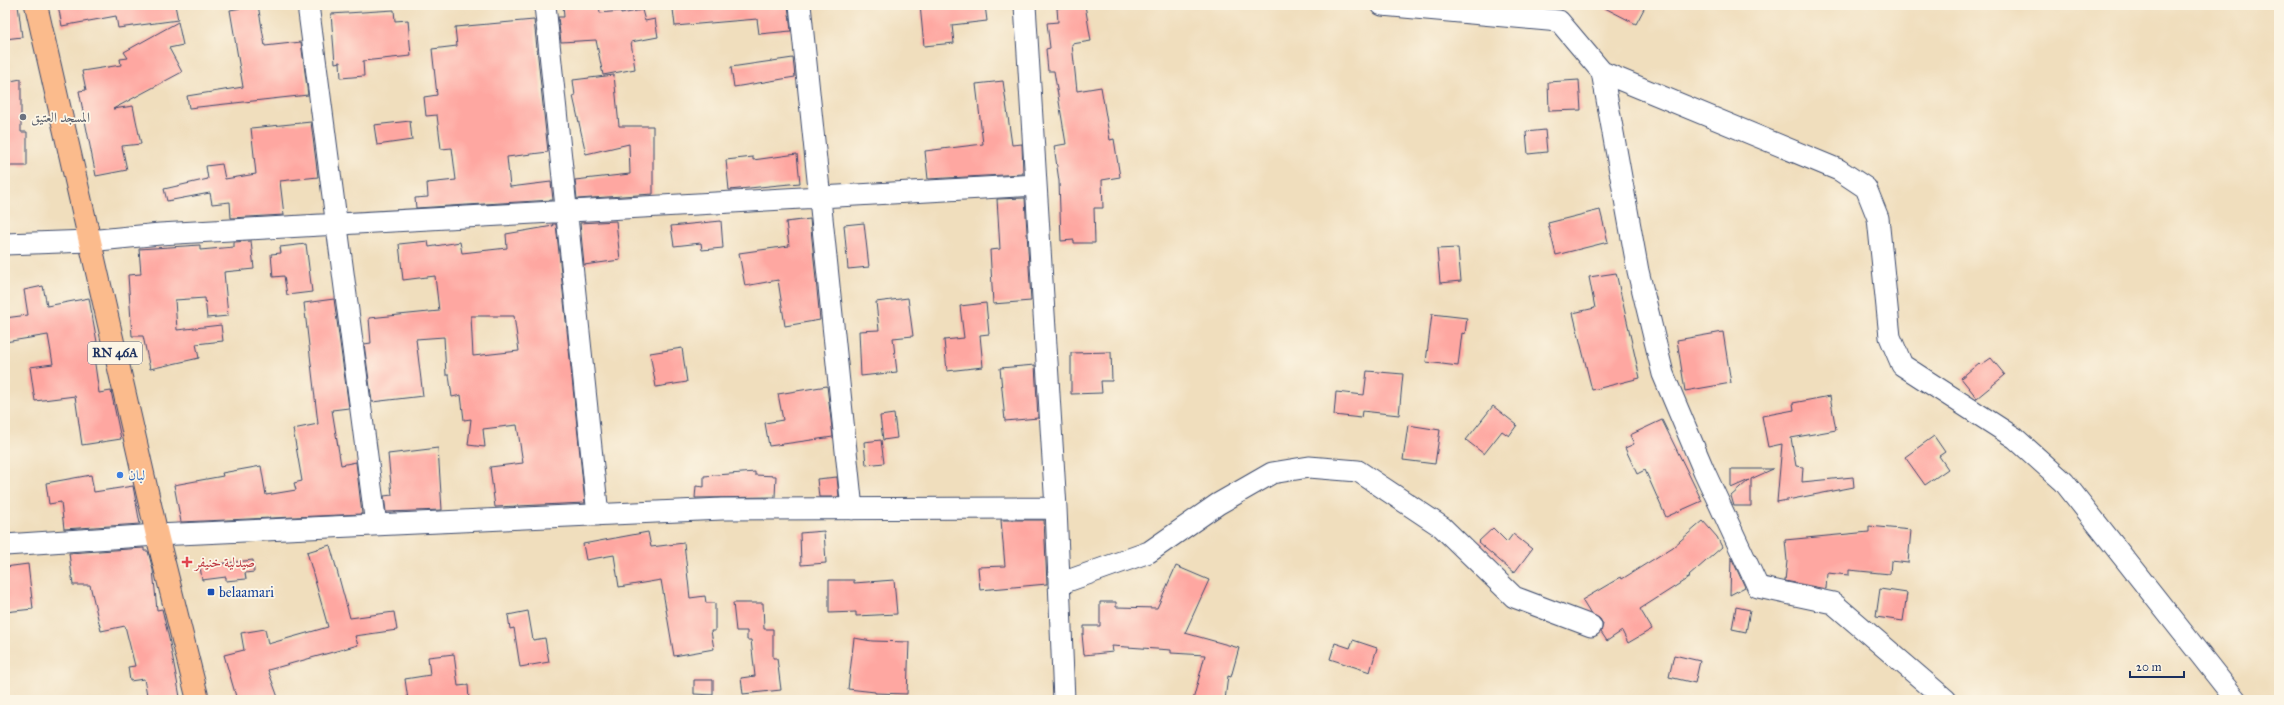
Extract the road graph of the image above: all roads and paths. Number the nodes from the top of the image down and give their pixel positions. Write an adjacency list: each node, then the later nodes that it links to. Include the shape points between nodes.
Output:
1 (36, 5): 12 (main road, RN 46A)
2 (308, 5): 11 (street)
3 (546, 5): 10 (street)
4 (800, 5): 9 (street)
5 (1025, 5): 8 (street)
6 (1382, 5): 7 (street, via 1559,21)
7 (1602, 72): 24 (street, via 1638,271 1663,374 1704,471 1758,587 1833,603); 25 (street, via 1839,170 1866,188 1878,218 1890,337 1902,365 2015,438 2064,482)
8 (1036, 185): 9 (street); 14 (street)
9 (820, 197): 10 (street); 15 (street)
10 (567, 211): 11 (street); 16 (street)
11 (337, 224): 12 (street, via 160,234); 17 (street)
12 (89, 241): 13 (street); 18 (main road, RN 46A)
13 (5, 244)
14 (1056, 508): 15 (street); 20 (street)
15 (852, 509): 16 (street, via 722,509)
16 (598, 515): 17 (street)
17 (376, 525): 18 (street)
18 (157, 535): 19 (street); 22 (main road, RN 46A)
19 (5, 545)
20 (1059, 584): 21 (street, via 1149,552 1218,504 1272,472 1309,467 1358,471 1442,527 1514,597); 23 (street)
21 (1591, 626)
22 (198, 700)
23 (1064, 700)
24 (1946, 700)
25 (2236, 700)

